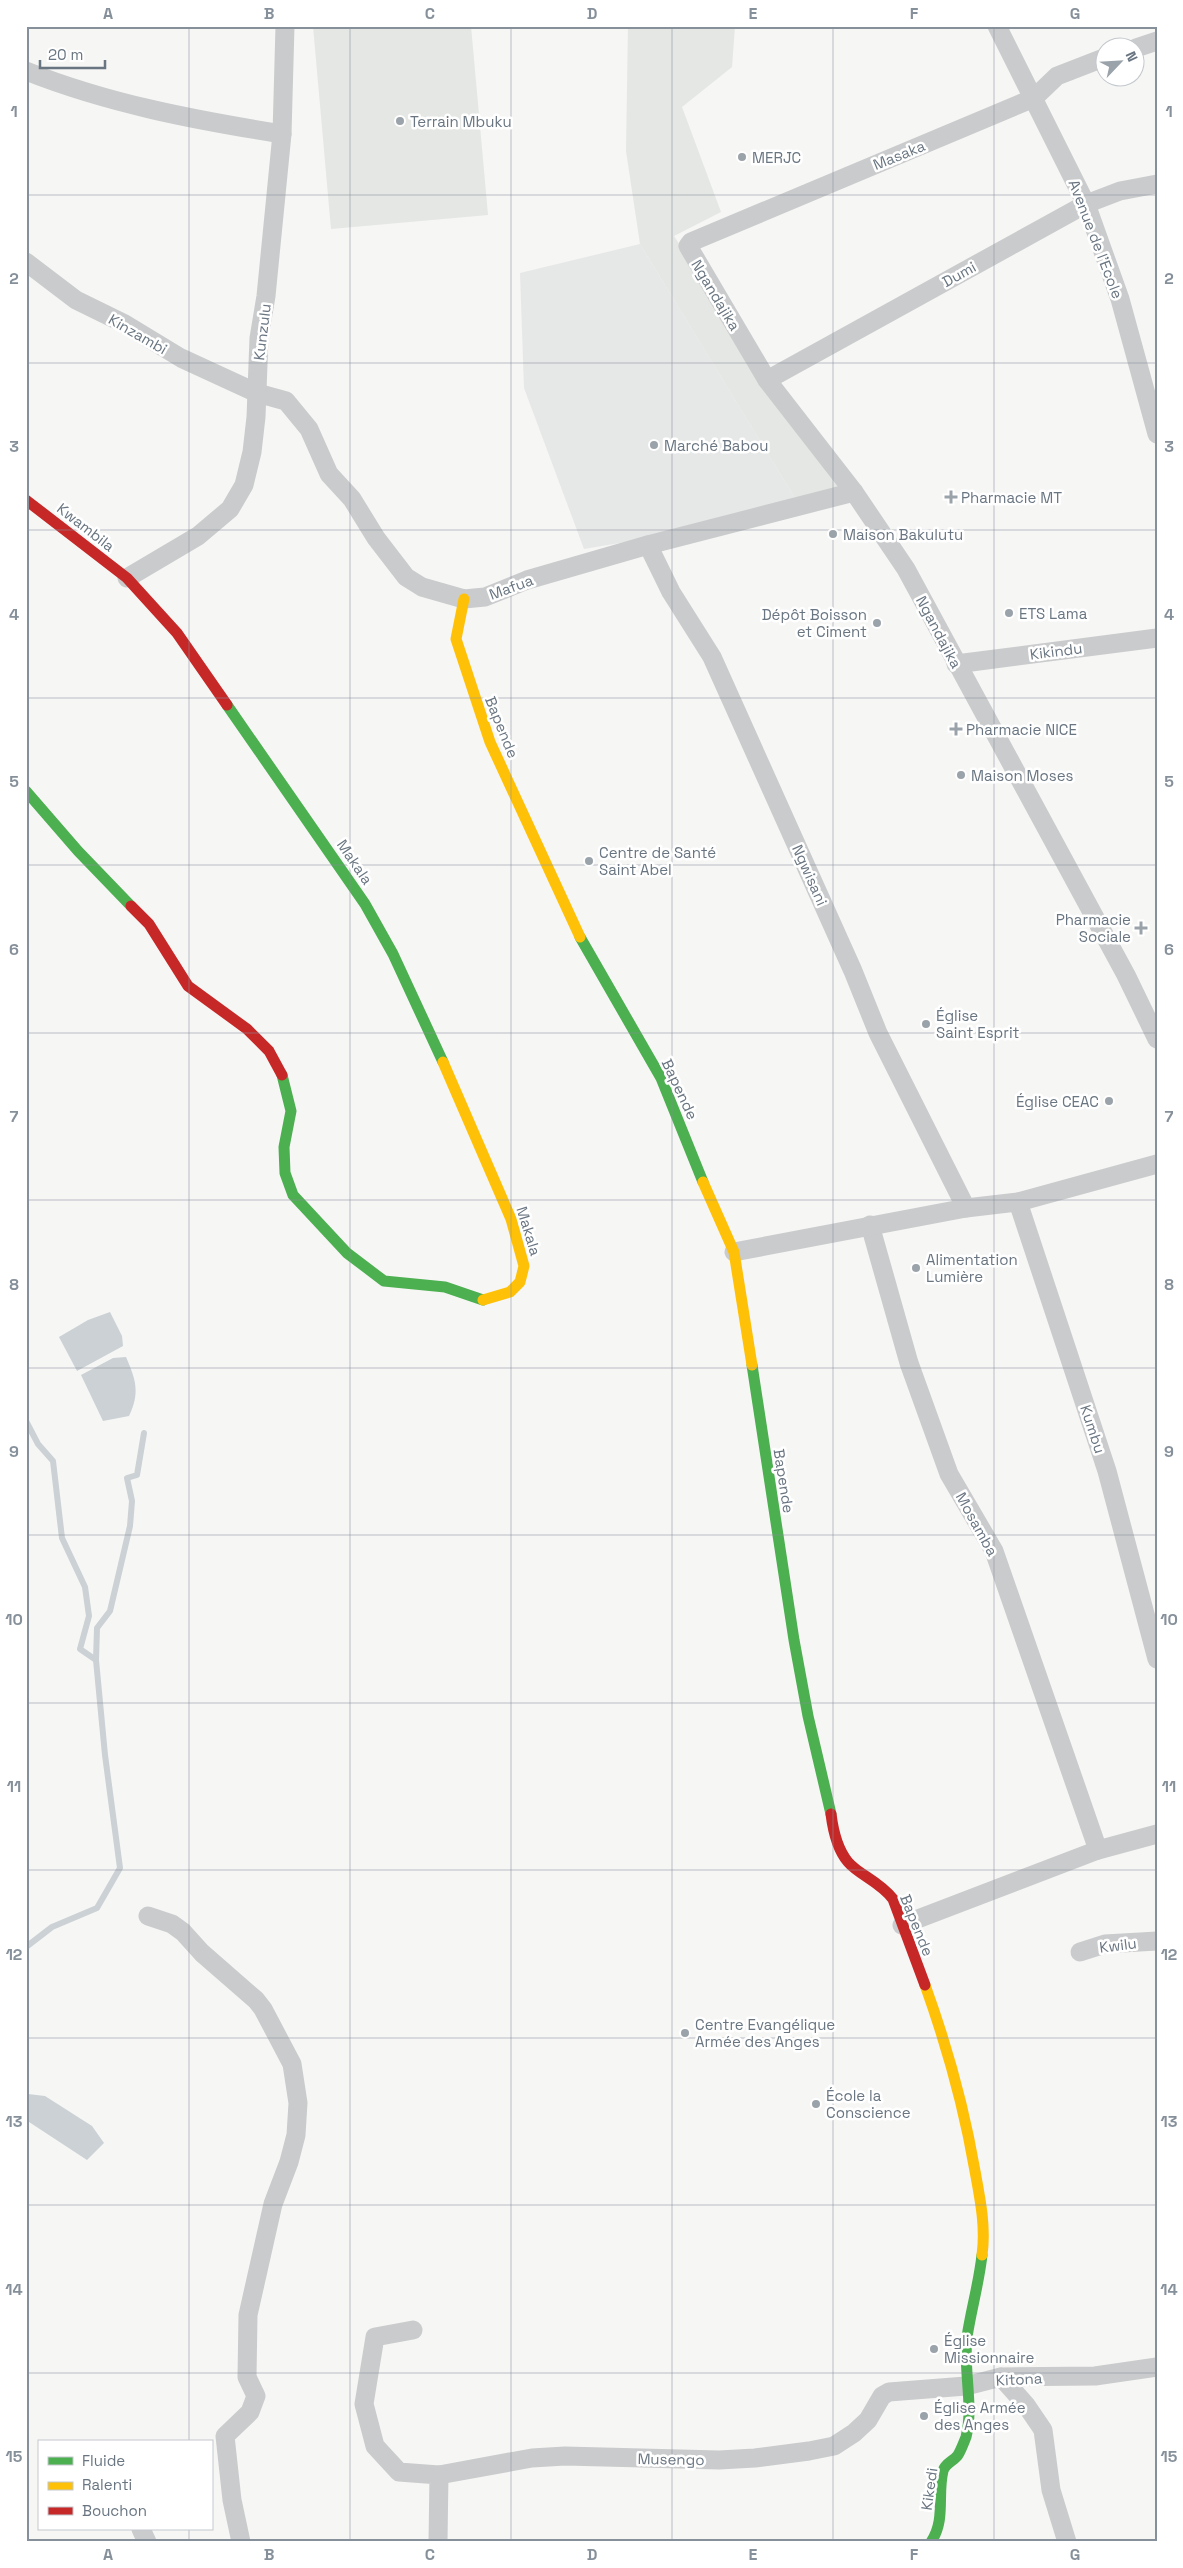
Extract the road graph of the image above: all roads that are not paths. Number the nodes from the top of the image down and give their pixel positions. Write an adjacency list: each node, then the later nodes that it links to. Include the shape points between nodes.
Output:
1 (285, 26): 6 (street, Kunzulu)
2 (997, 26): 5 (street, Avenue de l'Ecole)
3 (1096, 61): 5 (street, Masaka, via 1058,76)
4 (26, 71): 6 (street, via 126,104 189,119)
5 (1034, 98): 8 (street, Avenue de l'Ecole); 9 (street, Masaka, via 817,188)
6 (282, 134): 12 (street, Kunzulu, via 266,296 258,338)
7 (1157, 184): 8 (street, Dumi, via 1120,191)
8 (1086, 204): 11 (street, Dumi); 13 (street, Avenue de l'Ecole)
9 (688, 246): 11 (street, Ngandajika)
10 (26, 262): 12 (street, Kinzambi, via 76,300 125,324 181,358)
11 (767, 380): 15 (street, Ngandajika)
12 (258, 393): 18 (street, Kunzulu, via 252,452 237,500 198,536); 19 (street, Mafua, via 286,401 298,414 309,429 329,474 352,499 406,577 422,587)
13 (1154, 407): 14 (street, Avenue de l'Ecole)
14 (1157, 434)
15 (854, 492): 17 (street, Mafua); 21 (street, Ngandajika, via 906,569)
16 (26, 500): 18 (street, Kwambila)
17 (648, 545): 19 (street, Mafua, via 527,580 485,597); 26 (street, Ngwisani, via 671,592 712,657 878,1033)
18 (127, 578): 22 (street, Makala, via 177,633 365,904 393,954 511,1219 524,1266 520,1282 510,1292 480,1301 445,1287 384,1281 326,1232 293,1195 285,1173 284,1147 291,1111 285,1081 269,1051 247,1029 188,986 149,924 78,851)
19 (464, 599): 28 (street, Bapende, via 456,639 490,742 579,935 661,1078)
20 (1157, 638): 21 (street, Kikindu)
21 (956, 664): 23 (street, Ngandajika, via 1126,975)
22 (26, 791)
23 (1157, 1039)
24 (1157, 1164): 25 (street)
25 (1018, 1202): 26 (street); 29 (street, Kumbu, via 1107,1470)
26 (966, 1208): 27 (street)
27 (870, 1225): 28 (street); 31 (street, Mosamba, via 909,1363 949,1474 994,1551)
28 (734, 1252): 33 (street, Bapende, via 794,1640 833,1832 848,1862 884,1887 893,1900)
29 (1157, 1659)
30 (1157, 1834): 31 (street)
31 (1098, 1850): 33 (street)
32 (148, 1916): 44 (street, via 172,1924 183,1932 264,2009 288,2053 298,2102 296,2136 273,2204 248,2315 247,2377 256,2396 250,2412 225,2436 232,2500)
33 (902, 1925): 39 (street, Bapende, via 933,2007 964,2112 982,2212 984,2240 978,2290 967,2338)
34 (1157, 1941): 35 (street, Kwilu, via 1105,1944)
35 (1080, 1952)
36 (413, 2330): 41 (street, Musengo, via 375,2337 364,2404 375,2446 399,2472)
37 (1157, 2367): 38 (street, Kitona, via 1095,2376)
38 (1001, 2377): 39 (street, Kitona); 47 (street, via 1043,2430 1051,2490)
39 (966, 2386): 40 (street, Kitona, via 901,2390); 46 (street, Kikedi, via 969,2406 966,2436 958,2455 946,2464 943,2471 942,2510)
40 (882, 2396): 41 (street, Musengo, via 868,2420 854,2433 834,2446 809,2451 719,2460 532,2458)
41 (439, 2475): 45 (street)
42 (142, 2530): 43 (street)
43 (148, 2542)
44 (241, 2542)
45 (438, 2542)
46 (931, 2542)
47 (1067, 2542)

